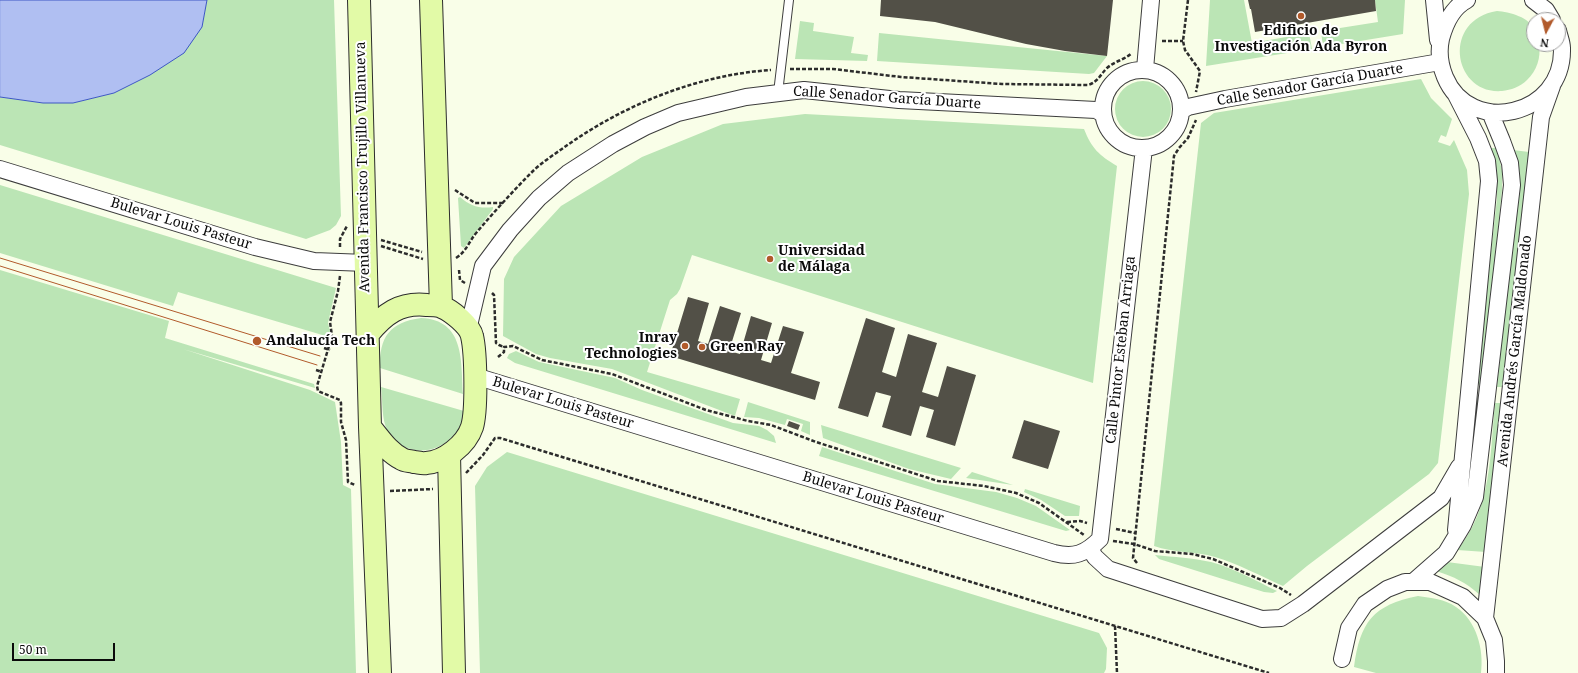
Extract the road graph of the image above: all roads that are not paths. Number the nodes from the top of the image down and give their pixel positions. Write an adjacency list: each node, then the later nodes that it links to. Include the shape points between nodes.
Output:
1 (359, 0): 21 (street, Avenida Francisco Trujillo Villanueva)
2 (431, 0): 22 (street)
3 (789, 0): 14 (lane)
4 (1151, 0): 12 (street)
5 (1434, 0): 9 (street, Avenida Andrés García Maldonado)
6 (1468, 0): 9 (street, via 1455,10 1444,27)
7 (1533, 0): 8 (street)
8 (1547, 12)
9 (1439, 46): 11 (street, Avenida Andrés García Maldonado)
10 (1562, 52): 13 (street, Avenida Andrés García Maldonado, via 1560,68)
11 (1440, 62): 15 (street, Avenida Andrés García Maldonado); 16 (street, Calle Senador García Duarte)
12 (1145, 69): 16 (street, via 1159,73 1169,80 1180,100); 18 (street, via 1124,73 1114,80 1103,102)
13 (1552, 86): 17 (street, via 1540,99 1525,108 1508,113); 32 (street, Avenida Andrés García Maldonado, via 1541,117)
14 (778, 93): 18 (street, Calle Senador García Duarte, via 804,90 899,100 1096,110); 23 (street, Calle Senador García Duarte, via 746,97 678,113 613,144 568,173 539,198 510,230 483,266)
15 (1455, 93): 17 (street, via 1477,108); 28 (street, Avenida Andrés García Maldonado, via 1487,161 1489,181)
16 (1189, 108): 19 (street, via 1170,136 1155,146)
17 (1490, 112): 29 (street, Avenida Andrés García Maldonado, via 1510,163 1512,185 1475,497)
18 (1103, 114): 19 (street, via 1112,135 1132,147)
19 (1144, 148): 30 (street, Calle Pintor Esteban Arriaga, via 1102,527 1100,539)
20 (0, 169): 21 (street, Bulevar Louis Pasteur, via 255,247 314,261)
21 (366, 263): 24 (street, Avenida Francisco Trujillo Villanueva)
22 (441, 306): 23 (street, via 452,312); 24 (street, via 415,304 390,312 380,319)
23 (468, 330): 25 (street, via 472,335)
24 (368, 334): 26 (street)
25 (475, 376): 27 (street, via 472,427 465,441); 30 (street, Bulevar Louis Pasteur, via 1065,556 1080,554)
26 (370, 427): 27 (street, via 388,450 403,460 426,464); 34 (street)
27 (449, 455): 35 (street)
28 (1462, 462): 29 (street, Avenida Andrés García Maldonado); 30 (street, via 1441,498 1281,618 1262,620 1108,569 1095,557)
29 (1455, 538): 31 (street, Avenida Andrés García Maldonado, via 1446,553)
30 (1088, 542)
31 (1413, 582): 32 (street, via 1430,582 1463,597); 33 (street, via 1405,582 1387,589 1365,604 1349,628)
32 (1486, 618): 36 (street, via 1494,640)
33 (1342, 659)
34 (380, 673)
35 (454, 673)
36 (1496, 673)

